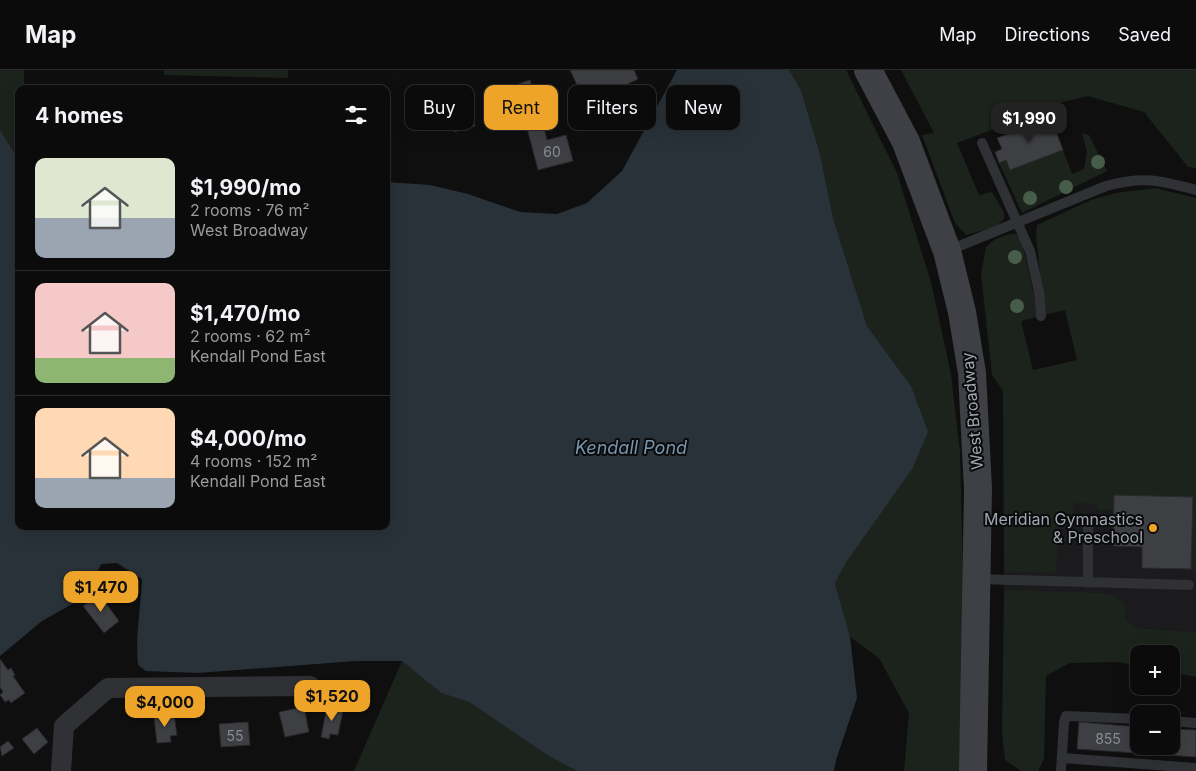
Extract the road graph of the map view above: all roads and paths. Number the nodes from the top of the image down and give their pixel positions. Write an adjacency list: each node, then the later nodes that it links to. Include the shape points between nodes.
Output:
1 (868, 70): 5 (main road, West Broadway, via 906,142)
2 (982, 143): 4 (lane)
3 (1196, 190): 4 (lane, via 1153,179 1130,180 1106,186)
4 (1016, 222): 5 (lane); 6 (lane, via 1034,266)
5 (946, 251): 8 (main road, West Broadway, via 962,312 972,373 978,489)
6 (1041, 316)
7 (1088, 527): 9 (lane)
8 (977, 579): 9 (lane); 18 (main road, West Broadway)
9 (1088, 582): 10 (lane)
10 (1189, 586)
11 (310, 686): 17 (street, via 108,688 64,726)
12 (1130, 719): 15 (lane, via 1066,716)
13 (1180, 722): 14 (lane)
14 (1196, 723)
15 (1062, 758): 16 (lane); 19 (lane)
16 (1196, 768)
17 (60, 771)
18 (973, 771)
19 (1061, 771)

